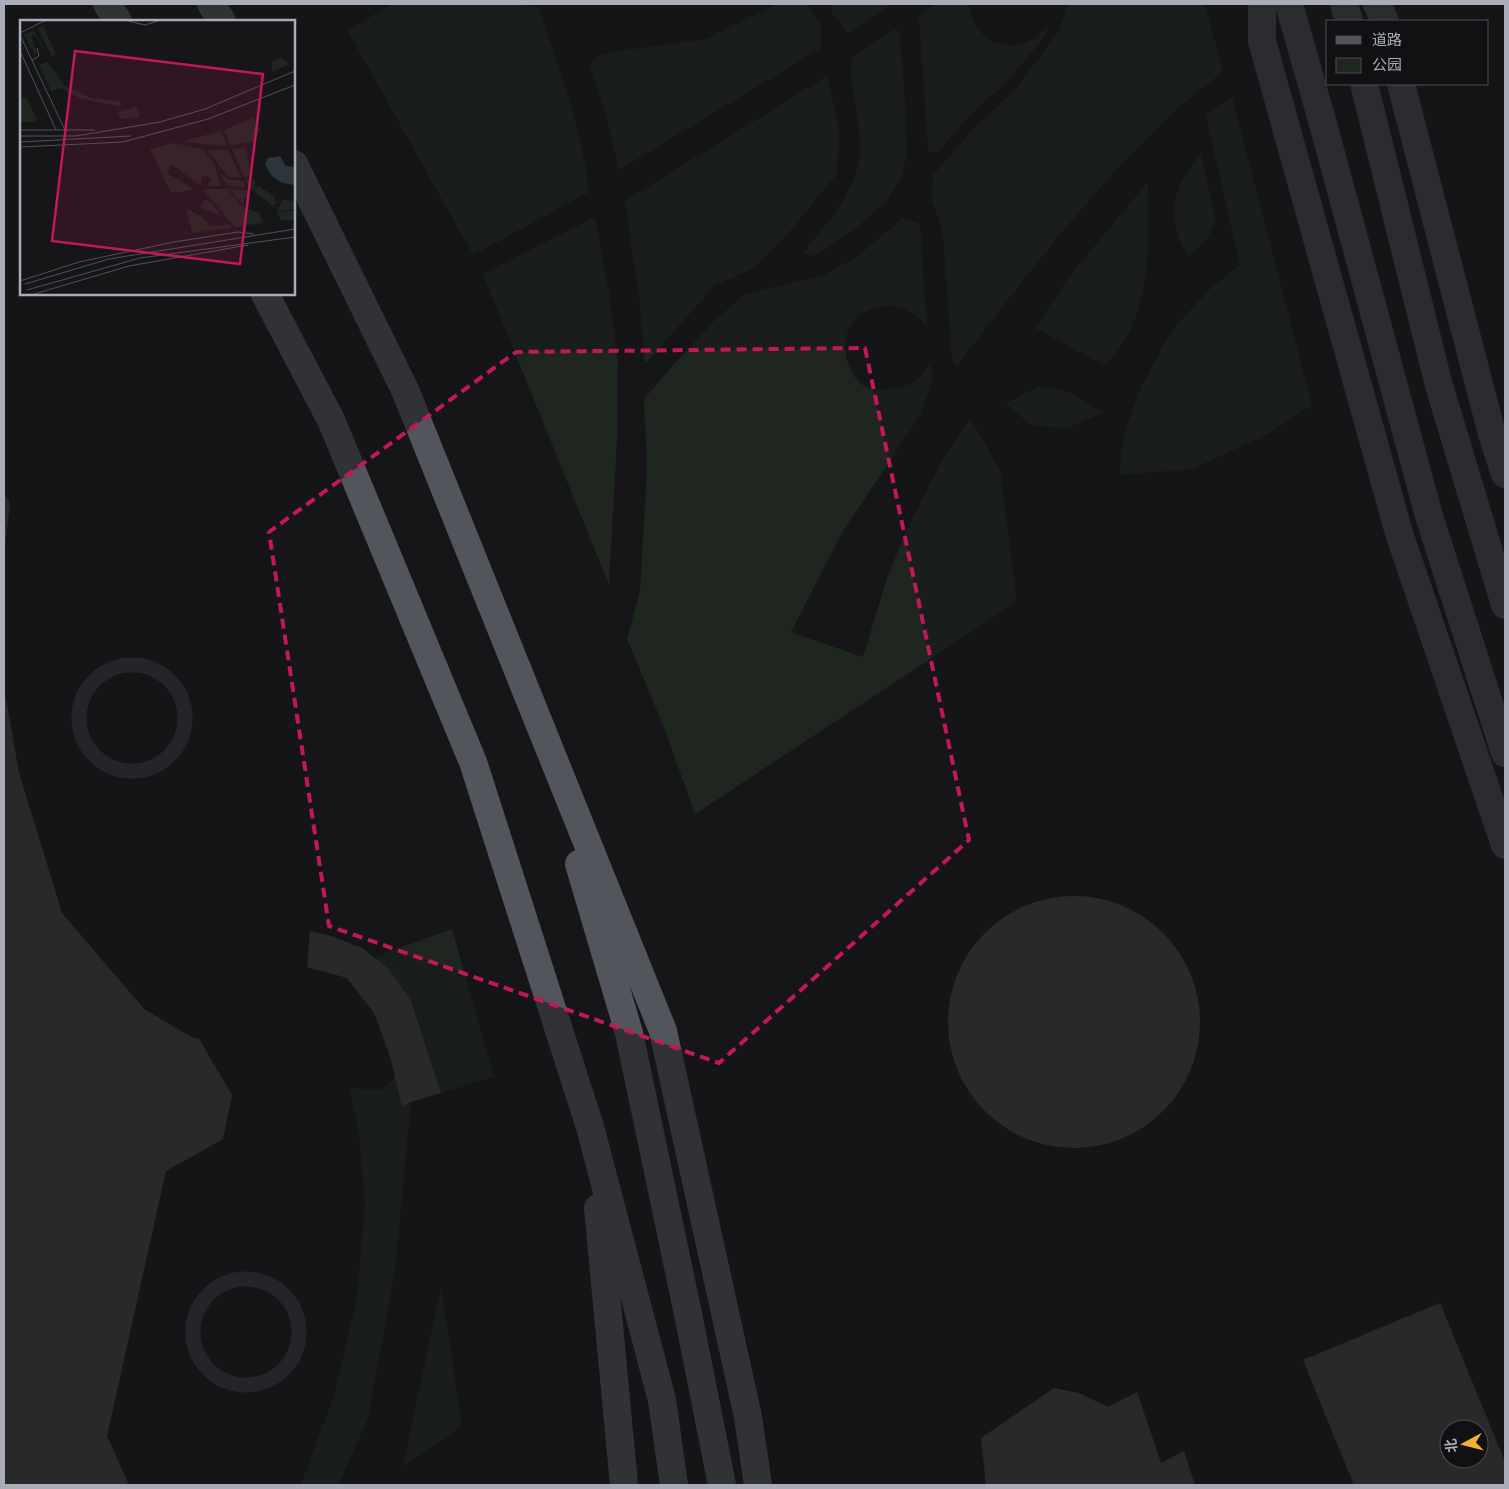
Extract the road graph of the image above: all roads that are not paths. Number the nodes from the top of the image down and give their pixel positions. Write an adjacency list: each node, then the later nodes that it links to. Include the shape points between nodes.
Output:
1 (107, 4): 7 (main road)
2 (212, 4): 8 (main road)
3 (1262, 4): 20 (main road, via 1262,40 1399,533)
4 (1289, 4): 19 (main road, via 1429,516)
5 (1344, 4): 9 (main road)
6 (1377, 4): 10 (main road)
7 (117, 20)
8 (221, 20)
9 (1349, 20)
10 (1385, 20)
11 (1364, 85): 16 (main road, via 1438,382)
12 (1401, 85): 15 (main road)
13 (295, 166): 18 (main road, via 405,390)
14 (266, 295): 21 (main road, via 331,420 473,762)
15 (1505, 474)
16 (1505, 605)
17 (90, 684): 17 (lane, via 78,717 81,735 102,762 118,769 135,771 166,758 177,745 184,729 184,712 180,695 170,680 155,670 138,665 120,665 104,672)
18 (534, 712): 25 (main road, via 629,1033); 26 (main road, via 663,1031 748,1417)
19 (1505, 753)
20 (1505, 845)
21 (590, 1127): 23 (main road); 24 (main road, via 662,1400)
22 (205, 1298): 22 (lane, via 196,1314 196,1350 204,1364 217,1376 233,1383 250,1385 281,1372 292,1359 298,1344 299,1326 295,1310 270,1284 253,1279 235,1280)
23 (624, 1485)
24 (674, 1485)
25 (722, 1485)
26 (758, 1485)

